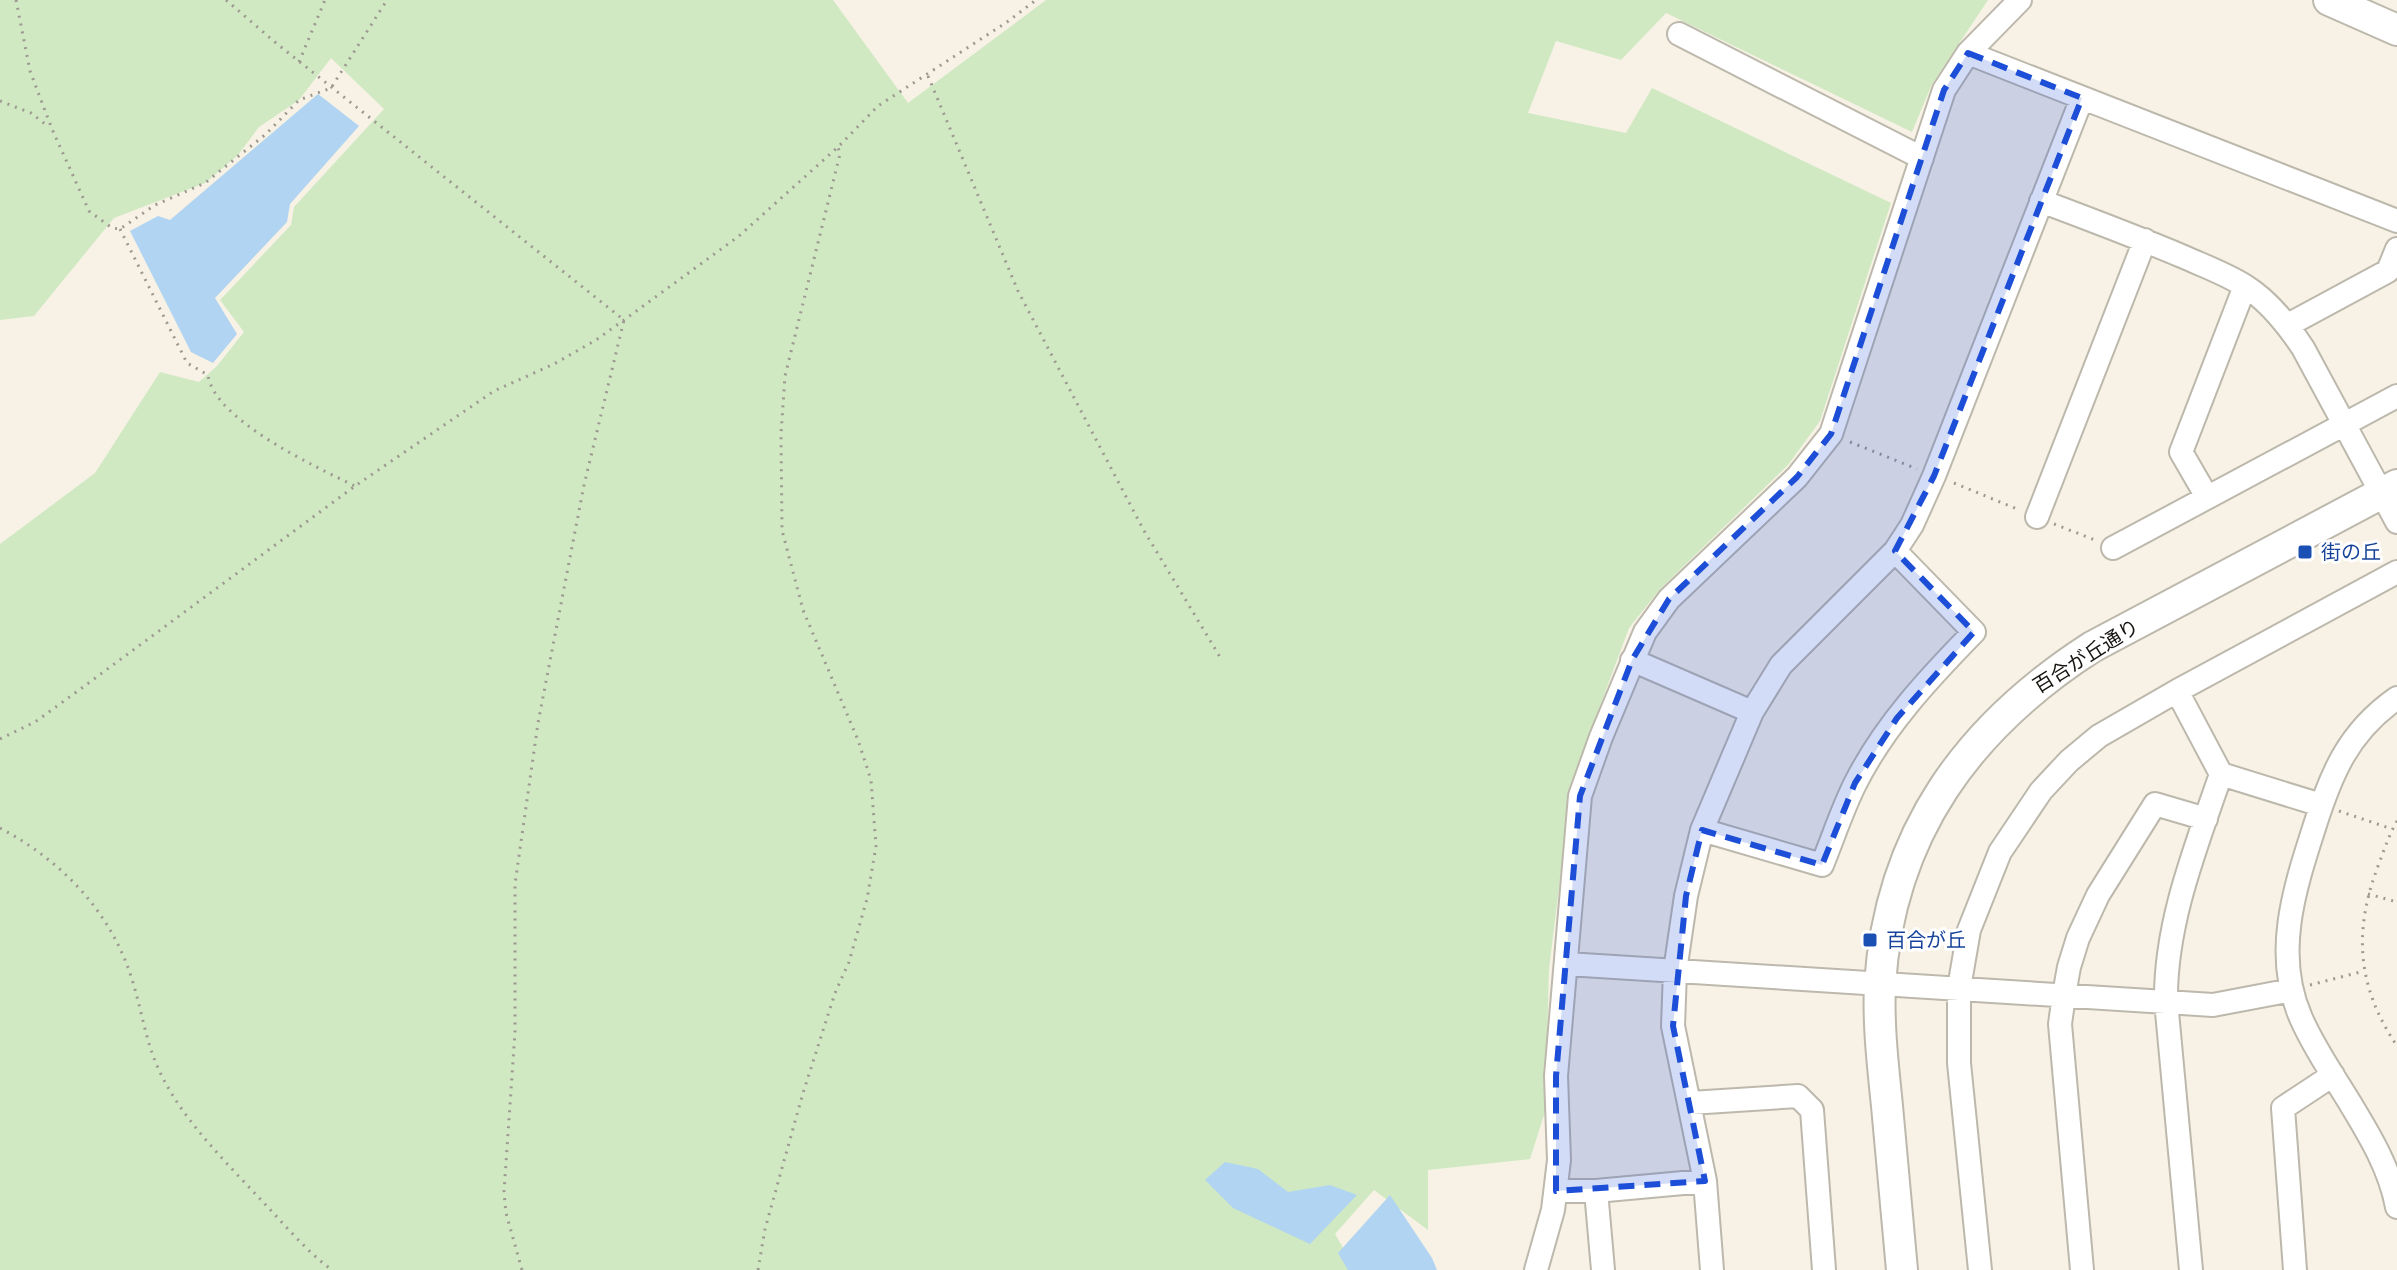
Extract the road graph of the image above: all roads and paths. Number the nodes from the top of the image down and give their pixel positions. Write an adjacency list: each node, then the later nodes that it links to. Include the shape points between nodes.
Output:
1 (16, 0): 16 (path, via 30,71)
2 (226, 0): 11 (path)
3 (325, 0): 11 (path)
4 (387, 0): 13 (path)
5 (1036, 0): 12 (path)
6 (2020, 0): 10 (street)
7 (2329, 0): 8 (street)
8 (2397, 30)
9 (1679, 34): 18 (street)
10 (1968, 53): 14 (street); 18 (street, via 1944,90)
11 (299, 62): 13 (path)
12 (927, 74): 17 (path, via 878,106); 39 (path, via 1018,291 1143,529)
13 (331, 88): 21 (path, via 299,100 205,183 155,205); 25 (path)
14 (2082, 98): 19 (street); 20 (street)
15 (0, 101): 16 (path, via 31,113)
16 (52, 129): 21 (path, via 89,211)
17 (838, 147): 25 (path, via 739,236); 71 (path, via 785,376 782,530 803,610 871,780 876,846 867,899 803,1093)
18 (1922, 158): 29 (street)
19 (2041, 201): 22 (street); 30 (street)
20 (2397, 221)
21 (120, 229): 31 (path, via 187,363 208,375 210,385 243,424)
22 (2145, 240): 24 (street); 34 (street)
23 (2397, 249): 26 (street, via 2388,271)
24 (2245, 286): 26 (street); 33 (street, via 2181,452)
25 (624, 320): 31 (path, via 554,364 494,391); 70 (path, via 584,485 538,723 515,884 515,1032 504,1192)
26 (2288, 325): 28 (street)
27 (2397, 396): 28 (street)
28 (2346, 424): 32 (street); 33 (street)
29 (1831, 434): 30 (path); 40 (street, via 1797,477 1669,599)
30 (1934, 476): 34 (path); 37 (street)
31 (355, 486): 44 (path, via 35,722)
32 (2390, 489): 35 (street); 57 (street, 百合が丘通り, via 2092,647 1993,724 1948,780 1916,837 1893,904)
33 (2207, 497): 36 (street)
34 (2037, 517): 36 (path)
35 (2397, 522)
36 (2113, 548)
37 (1895, 551): 43 (street, via 1781,665); 51 (street, via 1974,632 1897,718 1855,783 1822,865)
38 (2397, 572): 41 (street)
39 (1220, 657)
40 (1632, 660): 43 (street); 54 (street, via 1580,796)
41 (2177, 691): 45 (street); 58 (street, via 2099,736 2069,761 2022,816 1985,885 1969,930)
42 (2397, 698): 46 (street, via 2345,750)
43 (1752, 712): 51 (street)
44 (0, 739)
45 (2221, 774): 46 (street); 47 (street)
46 (2321, 805): 50 (path); 59 (street, via 2288,923)
47 (2206, 819): 60 (street, via 2155,804 2098,895 2078,938); 61 (street, via 2173,921)
48 (2397, 821): 50 (path)
49 (0, 828): 69 (path, via 63,871 99,910 123,955 146,1036 177,1103 296,1238)
50 (2392, 829): 52 (path)
51 (1702, 830): 55 (street)
52 (2368, 894): 53 (path); 56 (path, via 2361,925)
53 (2397, 902)
54 (1567, 964): 55 (street); 66 (street, via 1556,1076)
55 (1675, 971): 57 (street); 64 (street, via 1673,1026)
56 (2364, 971): 59 (path); 62 (path, via 2377,1013)
57 (1880, 983): 58 (street); 76 (street, 百合が丘通り)
58 (1959, 988): 60 (street); 77 (street, via 1959,1063)
59 (2292, 990): 61 (street, via 2213,1005); 63 (street, via 2301,1018)
60 (2064, 995): 61 (street); 78 (street, via 2060,1024)
61 (2166, 1001): 79 (street)
62 (2397, 1046)
63 (2333, 1075): 68 (street, via 2375,1144); 80 (street, via 2283,1108)
64 (1690, 1103): 65 (street); 75 (street, via 1798,1096 1812,1110)
65 (1705, 1181): 67 (street); 74 (street)
66 (1556, 1191): 67 (street); 72 (street)
67 (1596, 1191): 73 (street)
68 (2397, 1207)
69 (332, 1270)
70 (522, 1270)
71 (758, 1270)
72 (1536, 1270)
73 (1603, 1270)
74 (1712, 1270)
75 (1824, 1270)
76 (1902, 1270)
77 (1980, 1270)
78 (2082, 1270)
79 (2191, 1270)
80 (2295, 1270)

